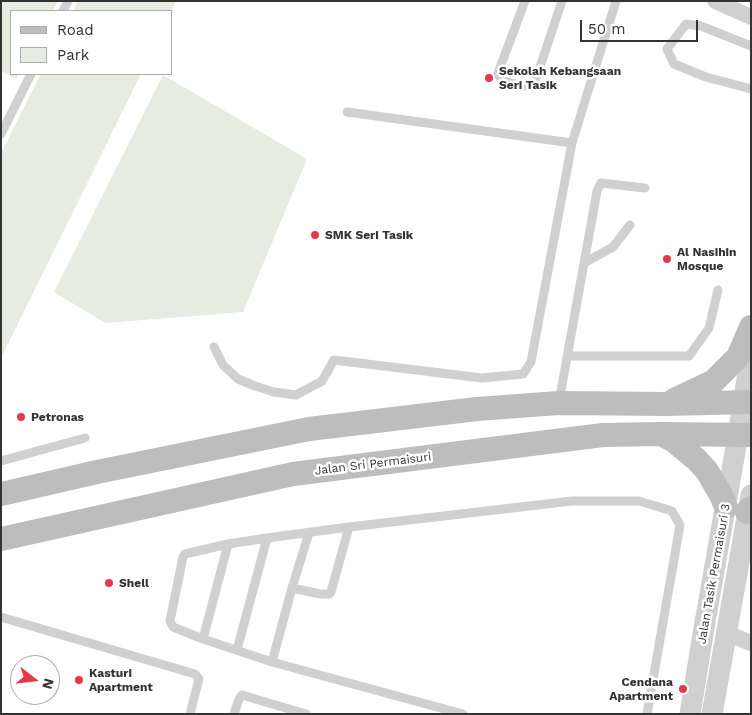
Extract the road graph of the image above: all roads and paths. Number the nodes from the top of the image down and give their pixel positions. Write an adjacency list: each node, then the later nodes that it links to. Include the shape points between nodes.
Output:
1 (525, 1): 2 (lane, via 498,74 502,80 522,86 531,86 538,76)
2 (562, 1)
3 (616, 1): 11 (lane)
4 (715, 1): 5 (street)
5 (751, 17)
6 (751, 46): 8 (lane, via 701,26 686,24 667,49 674,64 706,77)
7 (30, 75): 10 (lane)
8 (751, 88)
9 (347, 112): 11 (lane)
10 (2, 131)
11 (572, 143): 17 (lane, via 531,362 523,374 482,378 334,360 322,380 296,395 274,392 238,379 223,365)
12 (645, 188): 14 (lane, via 600,183)
13 (630, 225): 14 (lane, via 613,247)
14 (584, 262): 19 (lane)
15 (718, 290): 19 (lane, via 709,328 689,356)
16 (751, 327): 22 (main road, via 738,357 714,381)
17 (214, 346)
18 (751, 354): 20 (street, Jalan Tasik Permaisuri 3)
19 (568, 356): 21 (lane)
20 (747, 402): 22 (main road); 24 (street, Jalan Tasik Permaisuri 3)
21 (559, 403): 22 (main road); 27 (main road, via 477,409 309,429)
22 (666, 404)
23 (661, 434): 24 (main road, Jalan Sri Permaisuri); 28 (main road, via 702,465 721,495); 32 (main road, Jalan Sri Permaisuri, via 603,435 293,474)
24 (745, 435): 28 (street, Jalan Tasik Permaisuri 3)
25 (85, 438): 26 (lane)
26 (1, 462)
27 (1, 494)
28 (744, 506): 36 (street, Jalan Tasik Permaisuri 3); 46 (street, Jalan Tasik Permaisuri 3, via 704,628)
29 (349, 527): 30 (lane); 34 (lane, via 331,592 320,594); 45 (lane, via 572,501 639,501 672,510 680,525)
30 (309, 533): 31 (lane); 34 (lane)
31 (267, 538): 33 (lane); 39 (lane)
32 (1, 539)
33 (228, 544): 37 (lane); 37 (lane, via 183,557 170,621 173,627)
34 (292, 588): 40 (lane)
35 (1, 617): 41 (lane, via 196,674 199,679)
36 (726, 633): 38 (street); 47 (street, Jalan Tasik Permaisuri 3)
37 (202, 639): 39 (lane)
38 (751, 643)
39 (237, 650): 40 (lane)
40 (272, 662): 44 (lane)
41 (190, 714)
42 (234, 714): 43 (lane, via 242,696)
43 (306, 714)
44 (464, 714)
45 (647, 714)
46 (690, 714)
47 (712, 714)

